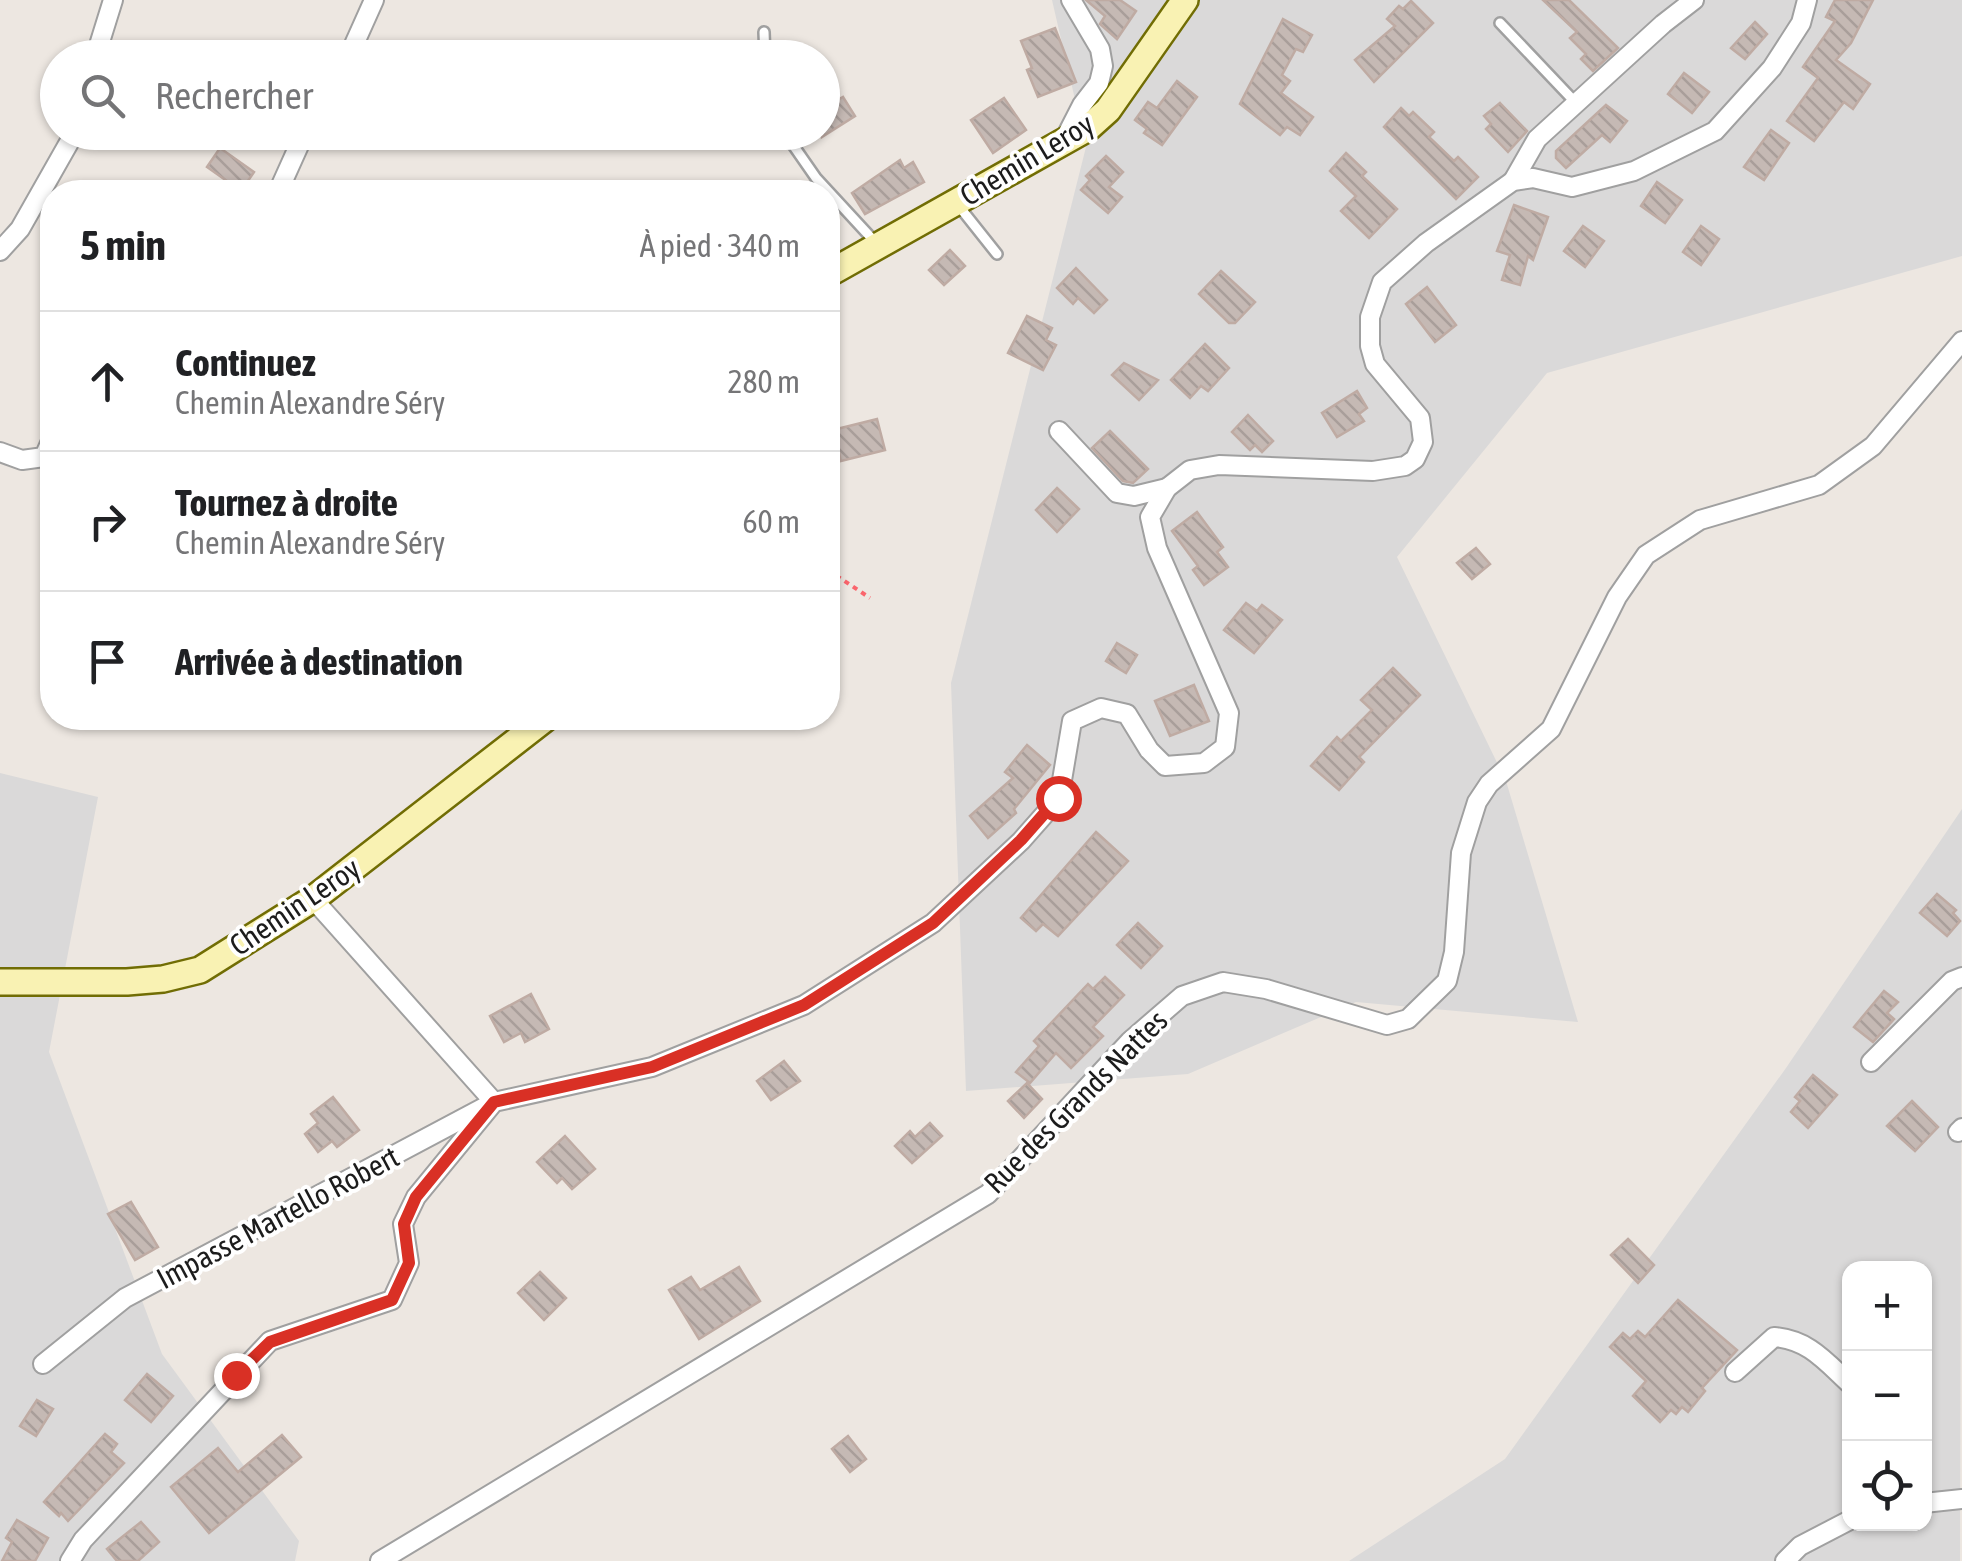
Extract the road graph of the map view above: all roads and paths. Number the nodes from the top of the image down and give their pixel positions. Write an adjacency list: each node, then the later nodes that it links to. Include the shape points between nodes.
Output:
1 (112, 0): 9 (street)
2 (374, 0): 10 (street)
3 (1071, 0): 13 (street, via 1103,66)
4 (1185, 0): 13 (street, Chemin Leroy, via 1108,110)
5 (1694, 0): 12 (street)
6 (1807, 0): 20 (street, via 1772,68 1714,131 1634,171 1572,188 1533,178)
7 (1500, 23): 12 (lane)
8 (764, 32): 11 (lane)
9 (100, 40)
10 (356, 40)
11 (764, 40)
12 (1577, 104): 20 (street, via 1537,139)
13 (1063, 142): 22 (street, Chemin Leroy)
14 (65, 150): 17 (street)
15 (297, 150): 18 (street)
16 (797, 150): 19 (lane)
17 (48, 180)
18 (283, 180)
19 (818, 180)
20 (1513, 181): 32 (street, via 1402,262 1376,294 1370,346 1375,364 1420,418 1423,442 1414,460 1372,471 1219,465 1190,470)
21 (40, 194): 25 (street)
22 (956, 203): 24 (street, Chemin Leroy); 26 (lane)
23 (840, 204): 24 (lane)
24 (878, 246): 27 (street, Chemin Leroy)
25 (0, 250)
26 (997, 254)
27 (840, 267)
28 (1962, 340): 48 (street, Rue des Grands Nattes, via 1873,446 1819,486 1700,520 1646,556 1551,729 1476,802 1461,853 1447,981 1408,1019 1387,1025 1223,982 1182,996 1130,1041 988,1194)
29 (1058, 431): 32 (street, via 1117,493)
30 (0, 452): 31 (street)
31 (40, 458)
32 (1167, 488): 40 (street, Impasse Martello Robert, via 1150,517 1157,548 1229,712 1226,747 1204,763 1165,766 1127,714 1100,708 1072,720 1058,798 933,923 804,1005 753,1026 652,1067)
33 (840, 578): 34 (path)
34 (870, 598)
35 (531, 730): 36 (street, Chemin Leroy)
36 (314, 899): 38 (street, Chemin Leroy, via 200,970 127,982); 40 (street)
37 (1962, 978): 39 (street)
38 (0, 982)
39 (1871, 1062)
40 (494, 1102): 41 (street, Impasse Martello Robert, via 125,1298); 47 (street, via 416,1197 404,1224 409,1263 392,1300 270,1342)
41 (42, 1364)
42 (1735, 1372): 43 (street, via 1774,1336 1809,1345)
43 (1842, 1376)
44 (1962, 1499): 45 (street)
45 (1932, 1502)
46 (1842, 1524): 49 (street)
47 (70, 1561)
48 (380, 1561)
49 (1784, 1561)

